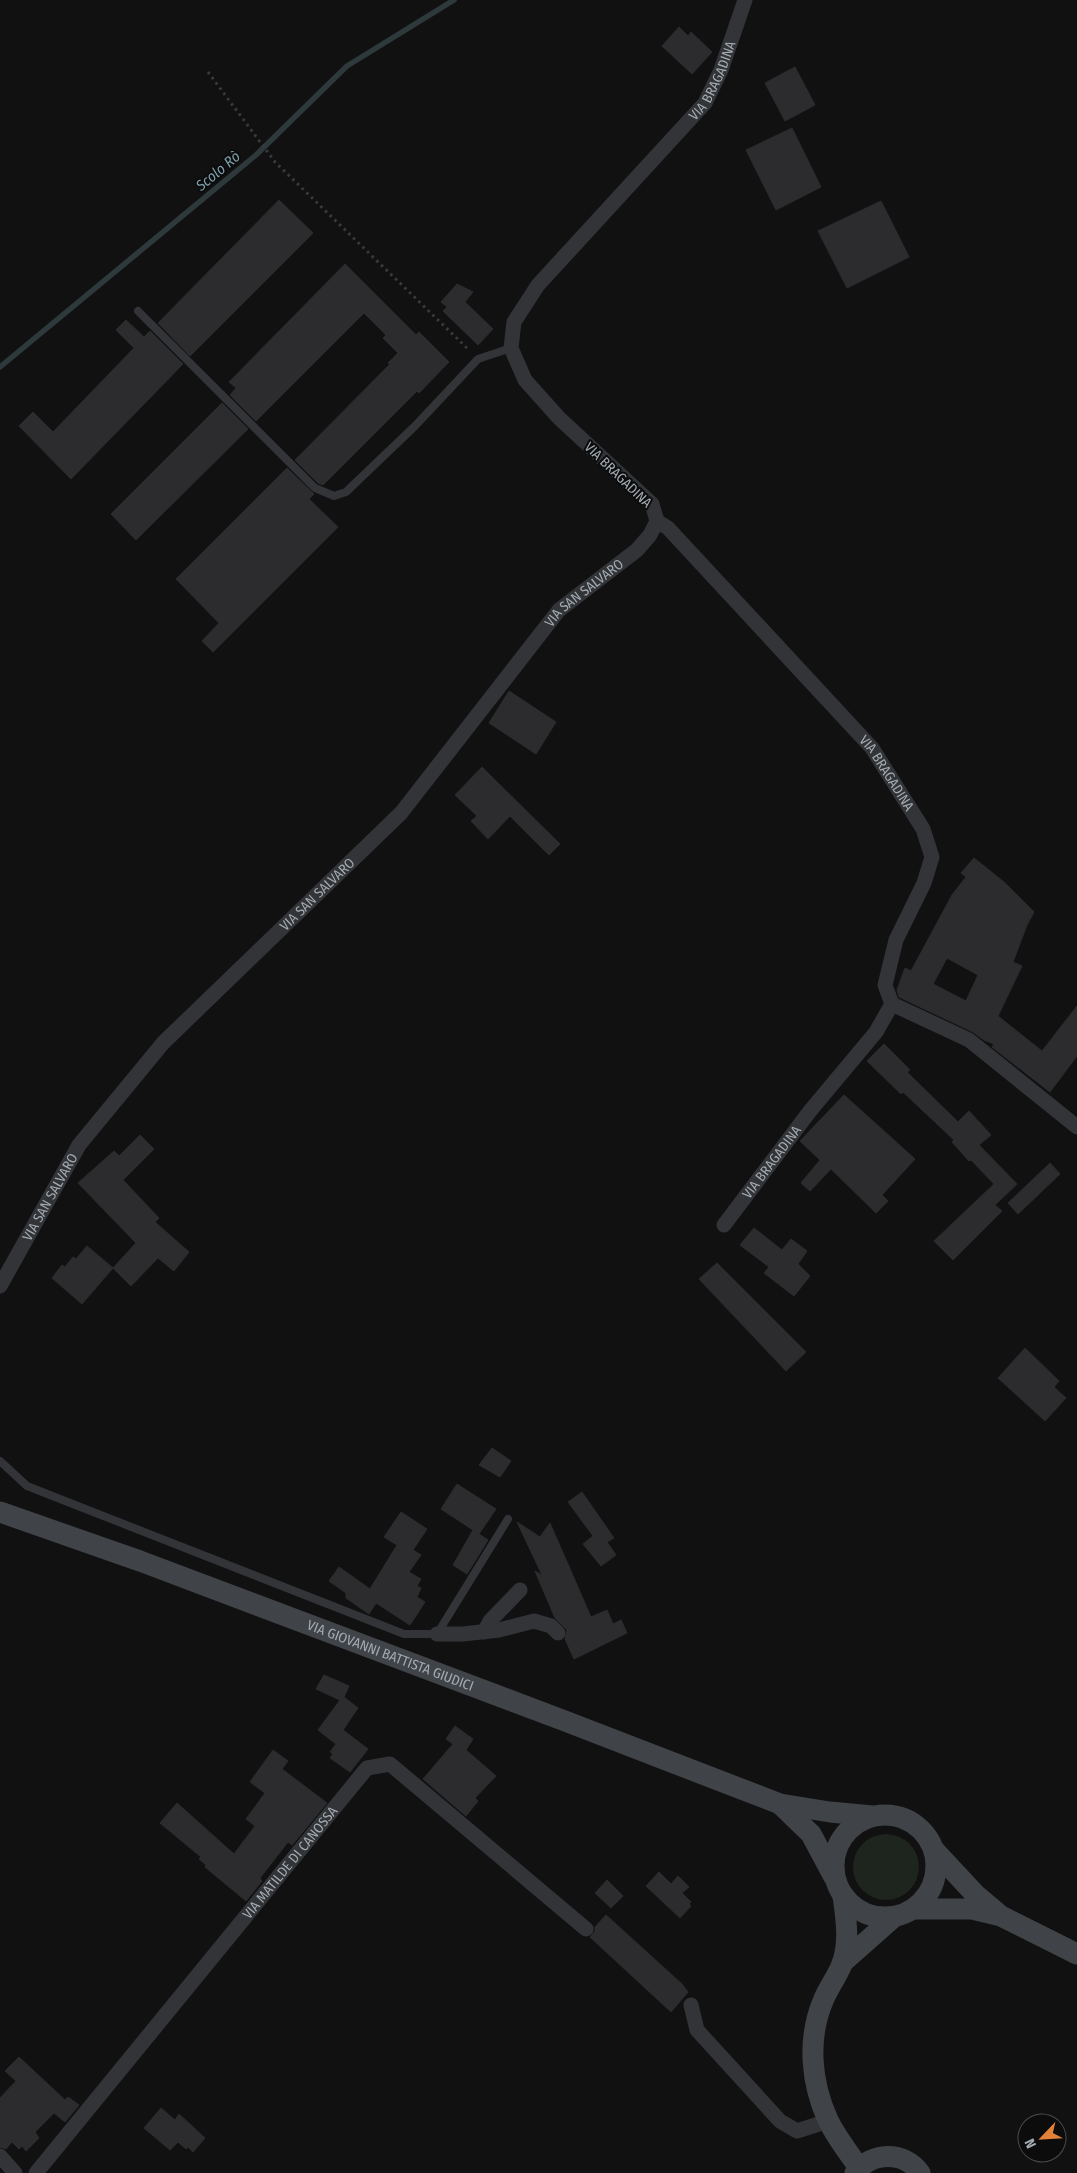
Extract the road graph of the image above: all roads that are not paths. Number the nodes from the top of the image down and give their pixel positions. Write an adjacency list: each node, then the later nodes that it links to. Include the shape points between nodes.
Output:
1 (745, 0): 3 (street, VIA BRAGADINA, via 721,70 705,103 538,285 514,322)
2 (138, 311): 3 (lane, via 315,488 334,496 346,492 478,359)
3 (511, 348): 4 (street, VIA BRAGADINA, via 525,380 558,418 652,504)
4 (657, 522): 5 (street, VIA BRAGADINA, via 668,528 872,748 922,829 932,857 924,883 896,940 886,985); 8 (street, VIA SAN SALVARO, via 636,550 559,610 402,813 163,1043 79,1145)
5 (892, 1004): 6 (street, via 969,1040); 7 (street, VIA BRAGADINA, via 876,1032)
6 (1077, 1128)
7 (724, 1225)
8 (0, 1286)
9 (0, 1461): 15 (lane, via 27,1486 404,1634)
10 (0, 1512): 16 (main road, VIA GIOVANNI BATTISTA GIUDICI, via 565,1720)
11 (508, 1519): 15 (lane)
12 (520, 1590): 13 (street, via 490,1621)
13 (484, 1632): 14 (street, via 534,1621 551,1626); 15 (street)
14 (558, 1633)
15 (437, 1634)
16 (780, 1804): 17 (main road, VIA GIOVANNI BATTISTA GIUDICI); 19 (main road, VIA GIOVANNI BATTISTA GIUDICI, via 811,1834)
17 (872, 1816): 18 (main road, via 885,1815 910,1821 920,1829); 19 (main road, via 857,1823 837,1848 834,1863)
18 (934, 1850): 20 (main road, via 934,1883 926,1898); 21 (main road, via 975,1894)
19 (839, 1888): 20 (main road, via 849,1903 865,1914 884,1918); 24 (main road, via 846,1941)
20 (904, 1913): 21 (main road, via 972,1909); 24 (main road)
21 (1001, 1916): 23 (main road)
22 (586, 1929): 30 (street, VIA MATILDE DI CANOSSA, via 390,1764 367,1768)
23 (1077, 1954)
24 (842, 1964): 26 (main road, via 822,2002 814,2034 813,2065)
25 (691, 2005): 26 (street, via 697,2030 780,2121 797,2131)
26 (828, 2121): 28 (main road)
27 (0, 2156): 29 (street)
28 (857, 2170): 31 (main road, via 868,2161 888,2156 909,2162)
29 (15, 2173)
30 (36, 2173)
31 (920, 2173)

